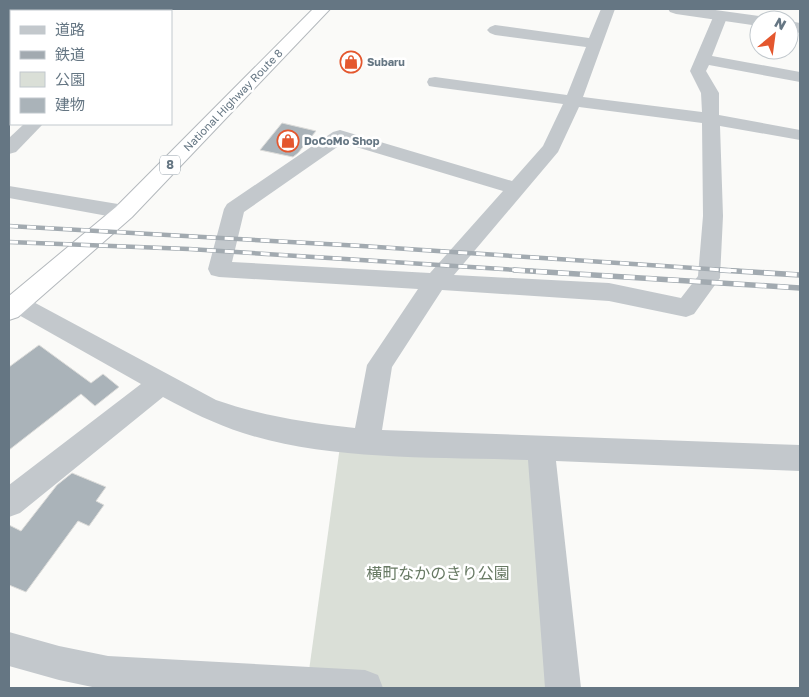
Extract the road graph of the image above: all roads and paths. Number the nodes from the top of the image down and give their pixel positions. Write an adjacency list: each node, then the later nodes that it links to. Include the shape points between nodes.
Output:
1 (322, 9): 18 (highway, National Highway Route 8 / 8)
2 (608, 9): 7 (street)
3 (676, 9): 4 (street)
4 (721, 15): 5 (street); 8 (street)
5 (749, 19)
6 (495, 30): 7 (street)
7 (595, 43): 11 (street)
8 (703, 59): 9 (street); 12 (street, via 698,71 710,93)
9 (800, 77)
10 (435, 82): 11 (street)
11 (574, 99): 12 (street); 16 (street, via 551,148)
12 (710, 119): 14 (street); 19 (street, via 713,216 709,278 686,308 609,292)
13 (33, 125): 15 (street)
14 (800, 135)
15 (9, 148)
16 (515, 188): 19 (street); 19 (street, via 340,136 234,209 218,269)
17 (9, 192): 18 (street)
18 (124, 212): 20 (highway, National Highway Route 8 / 8)
19 (436, 281): 22 (street, via 380,365)
20 (13, 307): 21 (street)
21 (162, 383): 22 (street, via 208,408 245,422 300,434); 25 (street)
22 (366, 442): 23 (street)
23 (541, 448): 24 (street); 28 (street)
24 (800, 458)
25 (9, 503)
26 (9, 649): 27 (street, via 108,673)
27 (365, 688)
28 (563, 688)

